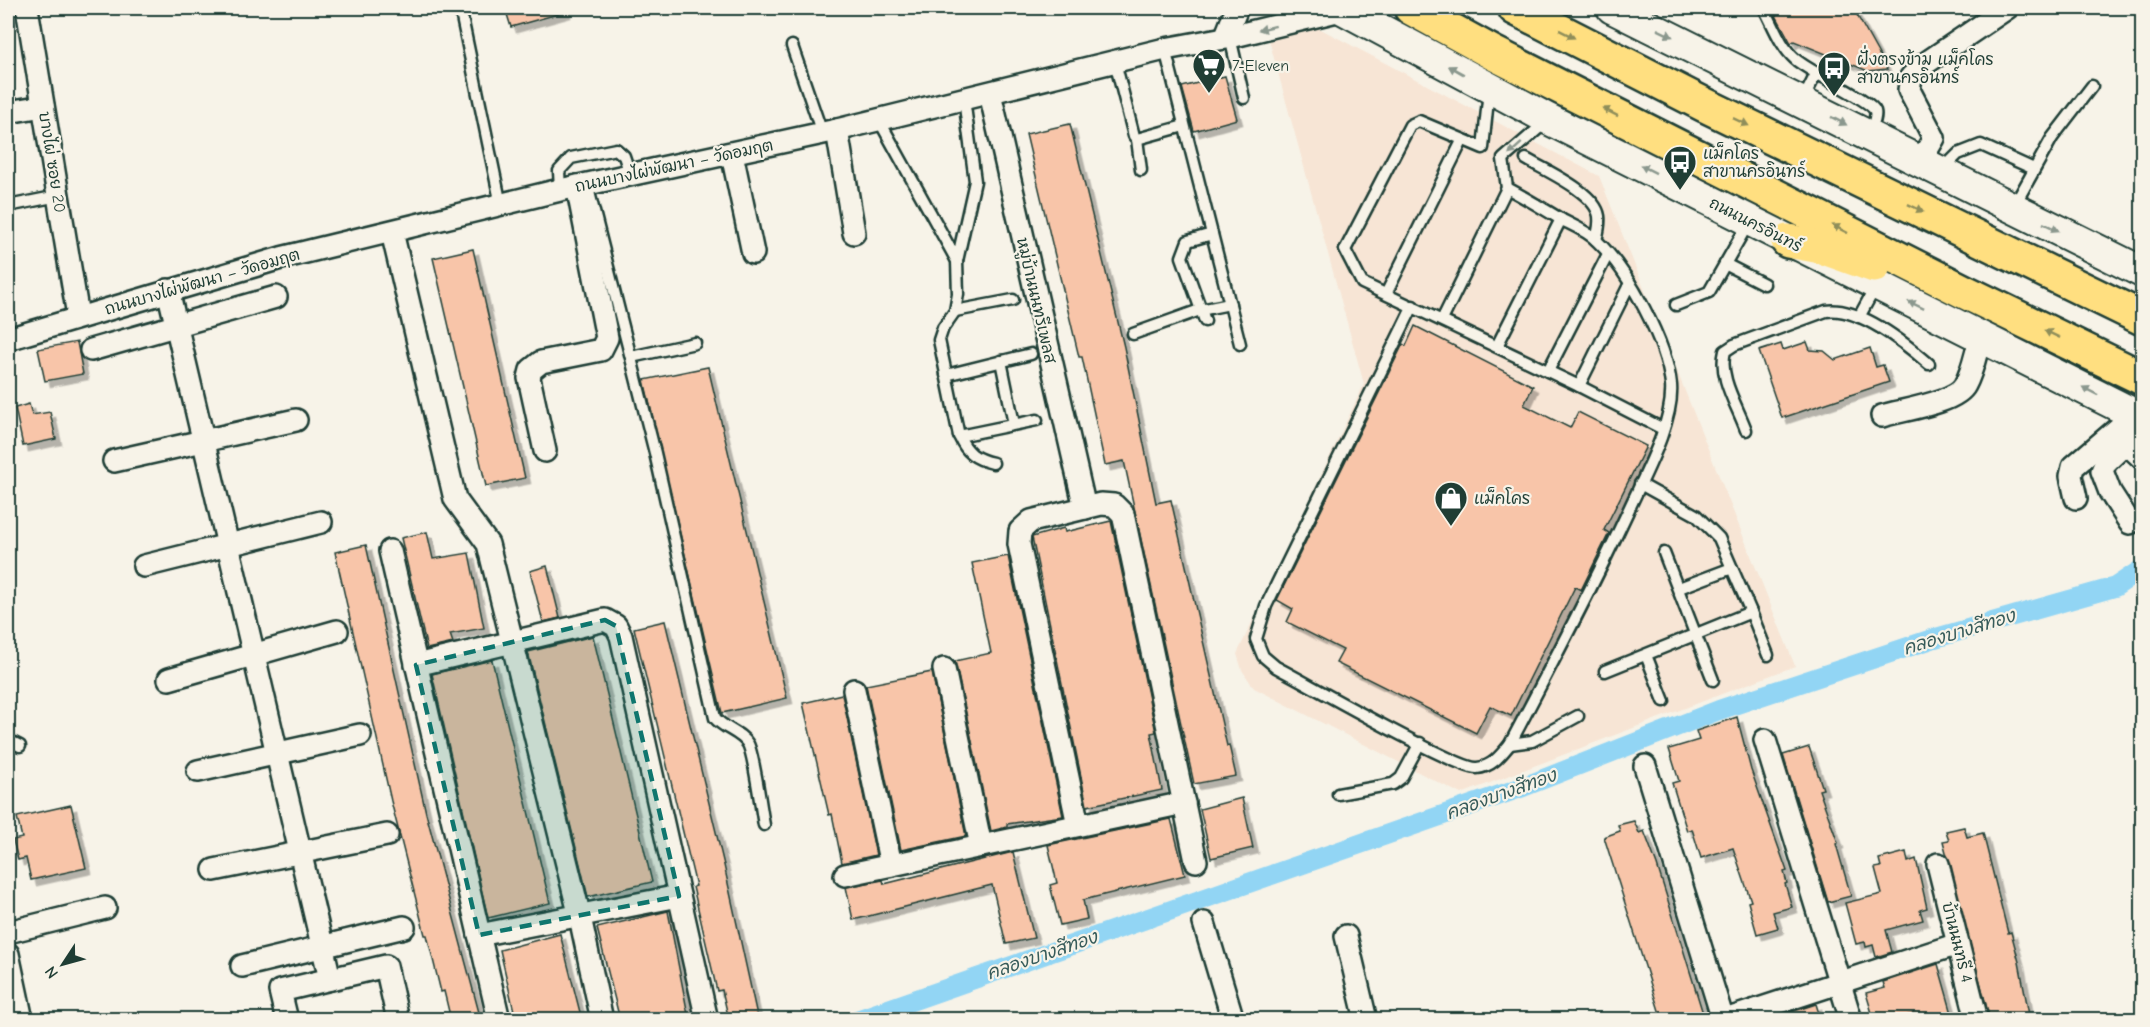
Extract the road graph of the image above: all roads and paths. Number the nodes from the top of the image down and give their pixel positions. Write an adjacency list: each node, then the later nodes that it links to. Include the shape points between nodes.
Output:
1 (27, 8): 21 (street, บางไผ่ ซอย 20)
2 (460, 8): 39 (lane)
3 (1237, 8): 10 (street)
4 (1343, 8): 10 (street, ถนนบางไผ่พัฒนา – วัดอมฤต, one-way to 10); 16 (main road, ถนนนครอินทร์, one-way to 4)
5 (1411, 8): 58 (main road, ถนนนครอินทร์, one-way to 5)
6 (1515, 8): 69 (main road, one-way to 69)
7 (1612, 8): 20 (main road, one-way to 20)
8 (1764, 8): 14 (lane, via 1786,49)
9 (2007, 8): 32 (street, via 1926,63 1911,78 1909,90 1934,138)
10 (1227, 38): 12 (street, ถนนบางไผ่พัฒนา – วัดอมฤต); 18 (lane)
11 (792, 46): 26 (lane)
12 (1165, 49): 13 (street, ถนนบางไผ่พัฒนา – วัดอมฤต); 25 (lane)
13 (1115, 62): 17 (street, ถนนบางไผ่พัฒนา – วัดอมฤต); 28 (lane)
14 (1816, 74): 20 (lane); 27 (lane, via 1871,105 1876,116)
15 (2092, 86): 33 (lane, via 2052,138)
16 (1489, 88): 23 (main road, ถนนนครอินทร์); 29 (lane, via 1484,148)
17 (990, 93): 19 (street, ถนนบางไผ่พัฒนา – วัดอมฤต); 102 (street, หมู่บ้านนนทรีเพลส)
18 (1244, 98)
19 (964, 99): 24 (street, ถนนบางไผ่พัฒนา – วัดอมฤต); 51 (lane, via 975,181)
20 (1802, 102): 27 (main road, one-way to 27)
21 (43, 106): 22 (street); 38 (street, บางไผ่ ซอย 20)
22 (8, 112)
23 (1548, 119): 37 (lane, one-way to 37, via 1503,159); 43 (main road, ถนนนครอินทร์, one-way to 23)
24 (879, 120): 26 (street, ถนนบางไผ่พัฒนา – วัดอมฤต); 51 (lane)
25 (1184, 126): 28 (lane); 46 (lane)
26 (829, 131): 30 (street, ถนนบางไผ่พัฒนา – วัดอมฤต); 45 (street)
27 (1869, 136): 32 (main road)
28 (1137, 139): 34 (lane)
29 (1462, 141): 59 (lane); 59 (lane, via 1419,121 1410,125 1345,250 1362,283)
30 (732, 154): 35 (street, ถนนบางไผ่พัฒนา – วัดอมฤต); 49 (street)
31 (1526, 159): 47 (lane, via 1596,205 1600,218)
32 (1930, 167): 33 (lane, via 1981,145); 41 (main road)
33 (2034, 169): 41 (lane)
34 (1141, 170)
35 (630, 174): 36 (street, ถนนบางไผ่พัฒนา – วัดอมฤต); 36 (lane, via 624,156 616,149 571,158 559,171)
36 (575, 187): 39 (street, ถนนบางไผ่พัฒนา – วัดอมฤต); 80 (lane); 96 (street, via 607,338 601,350 541,362 531,370 529,378)
37 (1507, 188): 42 (lane); 70 (lane)
38 (58, 196): 40 (lane); 66 (street, บางไผ่ ซอย 20)
39 (501, 205): 44 (street, ถนนบางไผ่พัฒนา – วัดอมฤต)
40 (8, 206)
41 (2013, 208): 53 (main road, one-way to 53)
42 (1561, 219): 47 (lane); 77 (lane)
43 (1749, 221): 48 (main road, ถนนนครอินทร์); 52 (lane)
44 (392, 232): 57 (street, ถนนบางไผ่พัฒนา – วัดอมฤต); 114 (street, via 455,499 488,544)
45 (854, 232)
46 (1212, 234): 62 (lane); 67 (lane, via 1188,241 1182,257)
47 (1596, 240): 50 (lane)
48 (1788, 241): 56 (main road, ถนนนครอินทร์); 58 (main road, via 1821,247 1915,280)
49 (753, 253)
50 (1608, 254): 54 (lane); 83 (lane)
51 (957, 261): 65 (lane)
52 (1725, 264): 55 (lane); 63 (lane, via 1709,292)
53 (2142, 272)
54 (1630, 283): 86 (lane); 92 (lane, via 1647,315 1671,385)
55 (1764, 284)
56 (1876, 286): 68 (lane); 73 (main road, ถนนนครอินทร์, one-way to 56)
57 (168, 290): 66 (street, ถนนบางไผ่พัฒนา – วัดอมฤต); 71 (street)
58 (1963, 291): 85 (main road, ถนนนครอินทร์, one-way to 58)
59 (1386, 294): 64 (lane)
60 (276, 297): 71 (street)
61 (1013, 300): 65 (lane)
62 (1230, 304): 67 (lane); 76 (lane)
63 (1676, 305)
64 (1413, 306): 70 (lane); 129 (lane, via 1266,606 1256,639 1263,656 1276,667)
65 (955, 311): 84 (lane, via 939,340)
66 (78, 316): 74 (street, ถนนบางไผ่พัฒนา – วัดอมฤต)
67 (1203, 316): 72 (lane)
68 (1859, 317): 82 (lane); 93 (lane, via 1839,309 1826,311 1725,351 1722,364 1726,379)
69 (2142, 318)
70 (1442, 320): 77 (lane)
71 (177, 326): 78 (street); 95 (street)
72 (1133, 334)
73 (1981, 336): 87 (street, via 1966,385 1960,392); 90 (main road, ถนนนครอินทร์, one-way to 73)
74 (8, 339)
75 (695, 343): 80 (lane)
76 (1240, 344)
77 (1497, 346): 83 (lane)
78 (91, 350)
79 (1031, 354): 81 (lane)
80 (631, 357): 137 (lane, via 715,718 748,745)
81 (1001, 361): 84 (lane); 91 (lane)
82 (1929, 364)
83 (1548, 371): 86 (lane)
84 (946, 375): 94 (lane)
85 (2142, 378)
86 (1579, 386): 92 (lane)
87 (1882, 416)
88 (296, 420): 95 (street)
89 (1037, 420): 91 (lane)
90 (2140, 420): 97 (street); 101 (street, via 2073,467)
91 (1014, 424): 94 (lane)
92 (1663, 429): 100 (lane)
93 (1746, 429)
94 (959, 436): 99 (lane, via 966,451)
95 (204, 441): 98 (street); 105 (street)
96 (545, 451)
97 (2135, 451): 104 (street, via 2106,462 2102,471)
98 (114, 461)
99 (993, 464)
100 (1640, 484): 109 (lane, via 1696,515 1719,538); 130 (lane, via 1594,583)
101 (2076, 498)
102 (1085, 508): 136 (street, via 1114,505 1123,513); 138 (street, via 1031,521 1020,531 1019,544)
103 (321, 522): 105 (street)
104 (2130, 523)
105 (228, 545): 108 (street); 115 (street)
106 (390, 551): 118 (street)
107 (1664, 553): 110 (lane)
108 (144, 566)
109 (1732, 568): 110 (lane); 111 (lane)
110 (1679, 588): 113 (lane)
111 (1751, 612): 113 (lane); 117 (lane)
112 (337, 630): 115 (street)
113 (1696, 635): 116 (lane); 122 (lane)
114 (511, 643): 118 (street); 147 (street, via 605,620 616,626); 149 (street)
115 (254, 654): 121 (street); 132 (street)
116 (1646, 655): 120 (lane); 124 (lane)
117 (1768, 655)
118 (416, 665): 153 (street)
119 (944, 669): 140 (street)
120 (1605, 671)
121 (169, 679)
122 (1713, 680)
123 (854, 690): 144 (street)
124 (1664, 701)
125 (1578, 716): 130 (lane, via 1532,741)
126 (360, 735): 132 (street)
127 (8, 740): 131 (lane)
128 (1765, 740): 160 (street)
129 (1420, 743): 130 (lane, via 1478,768 1498,758); 135 (lane, via 1401,778 1393,784)
130 (1510, 744)
131 (20, 746)
132 (277, 754): 134 (street); 141 (street)
133 (1645, 766): 169 (street)
134 (198, 771)
135 (1338, 794)
136 (1184, 802): 138 (street); 142 (street)
137 (764, 825)
138 (1078, 825): 140 (street)
139 (387, 835): 141 (street)
140 (981, 846): 144 (street)
141 (300, 853): 145 (street); 156 (street)
142 (1196, 861)
143 (1938, 864): 155 (street, บ้านนนทรี 4)
144 (891, 865): 146 (street)
145 (214, 870)
146 (845, 875)
147 (679, 896): 149 (street); 166 (street)
148 (105, 908): 152 (street)
149 (580, 917): 153 (street); 165 (street)
150 (1204, 923): 167 (street)
151 (404, 927): 156 (street)
152 (8, 932)
153 (479, 935): 164 (street)
154 (1346, 936): 168 (street)
155 (1958, 944): 160 (street); 171 (street, บ้านนนทรี 4)
156 (322, 947): 158 (street); 159 (street)
157 (8, 954): 161 (street)
158 (242, 966)
159 (330, 979): 162 (street, via 280,991); 163 (street, via 386,966)
160 (1840, 981): 169 (street); 170 (street)
161 (22, 1020)
162 (287, 1020)
163 (398, 1020)
164 (499, 1020)
165 (602, 1020)
166 (707, 1020)
167 (1233, 1020)
168 (1366, 1020)
169 (1724, 1020)
170 (1851, 1020)
171 (1977, 1020)

